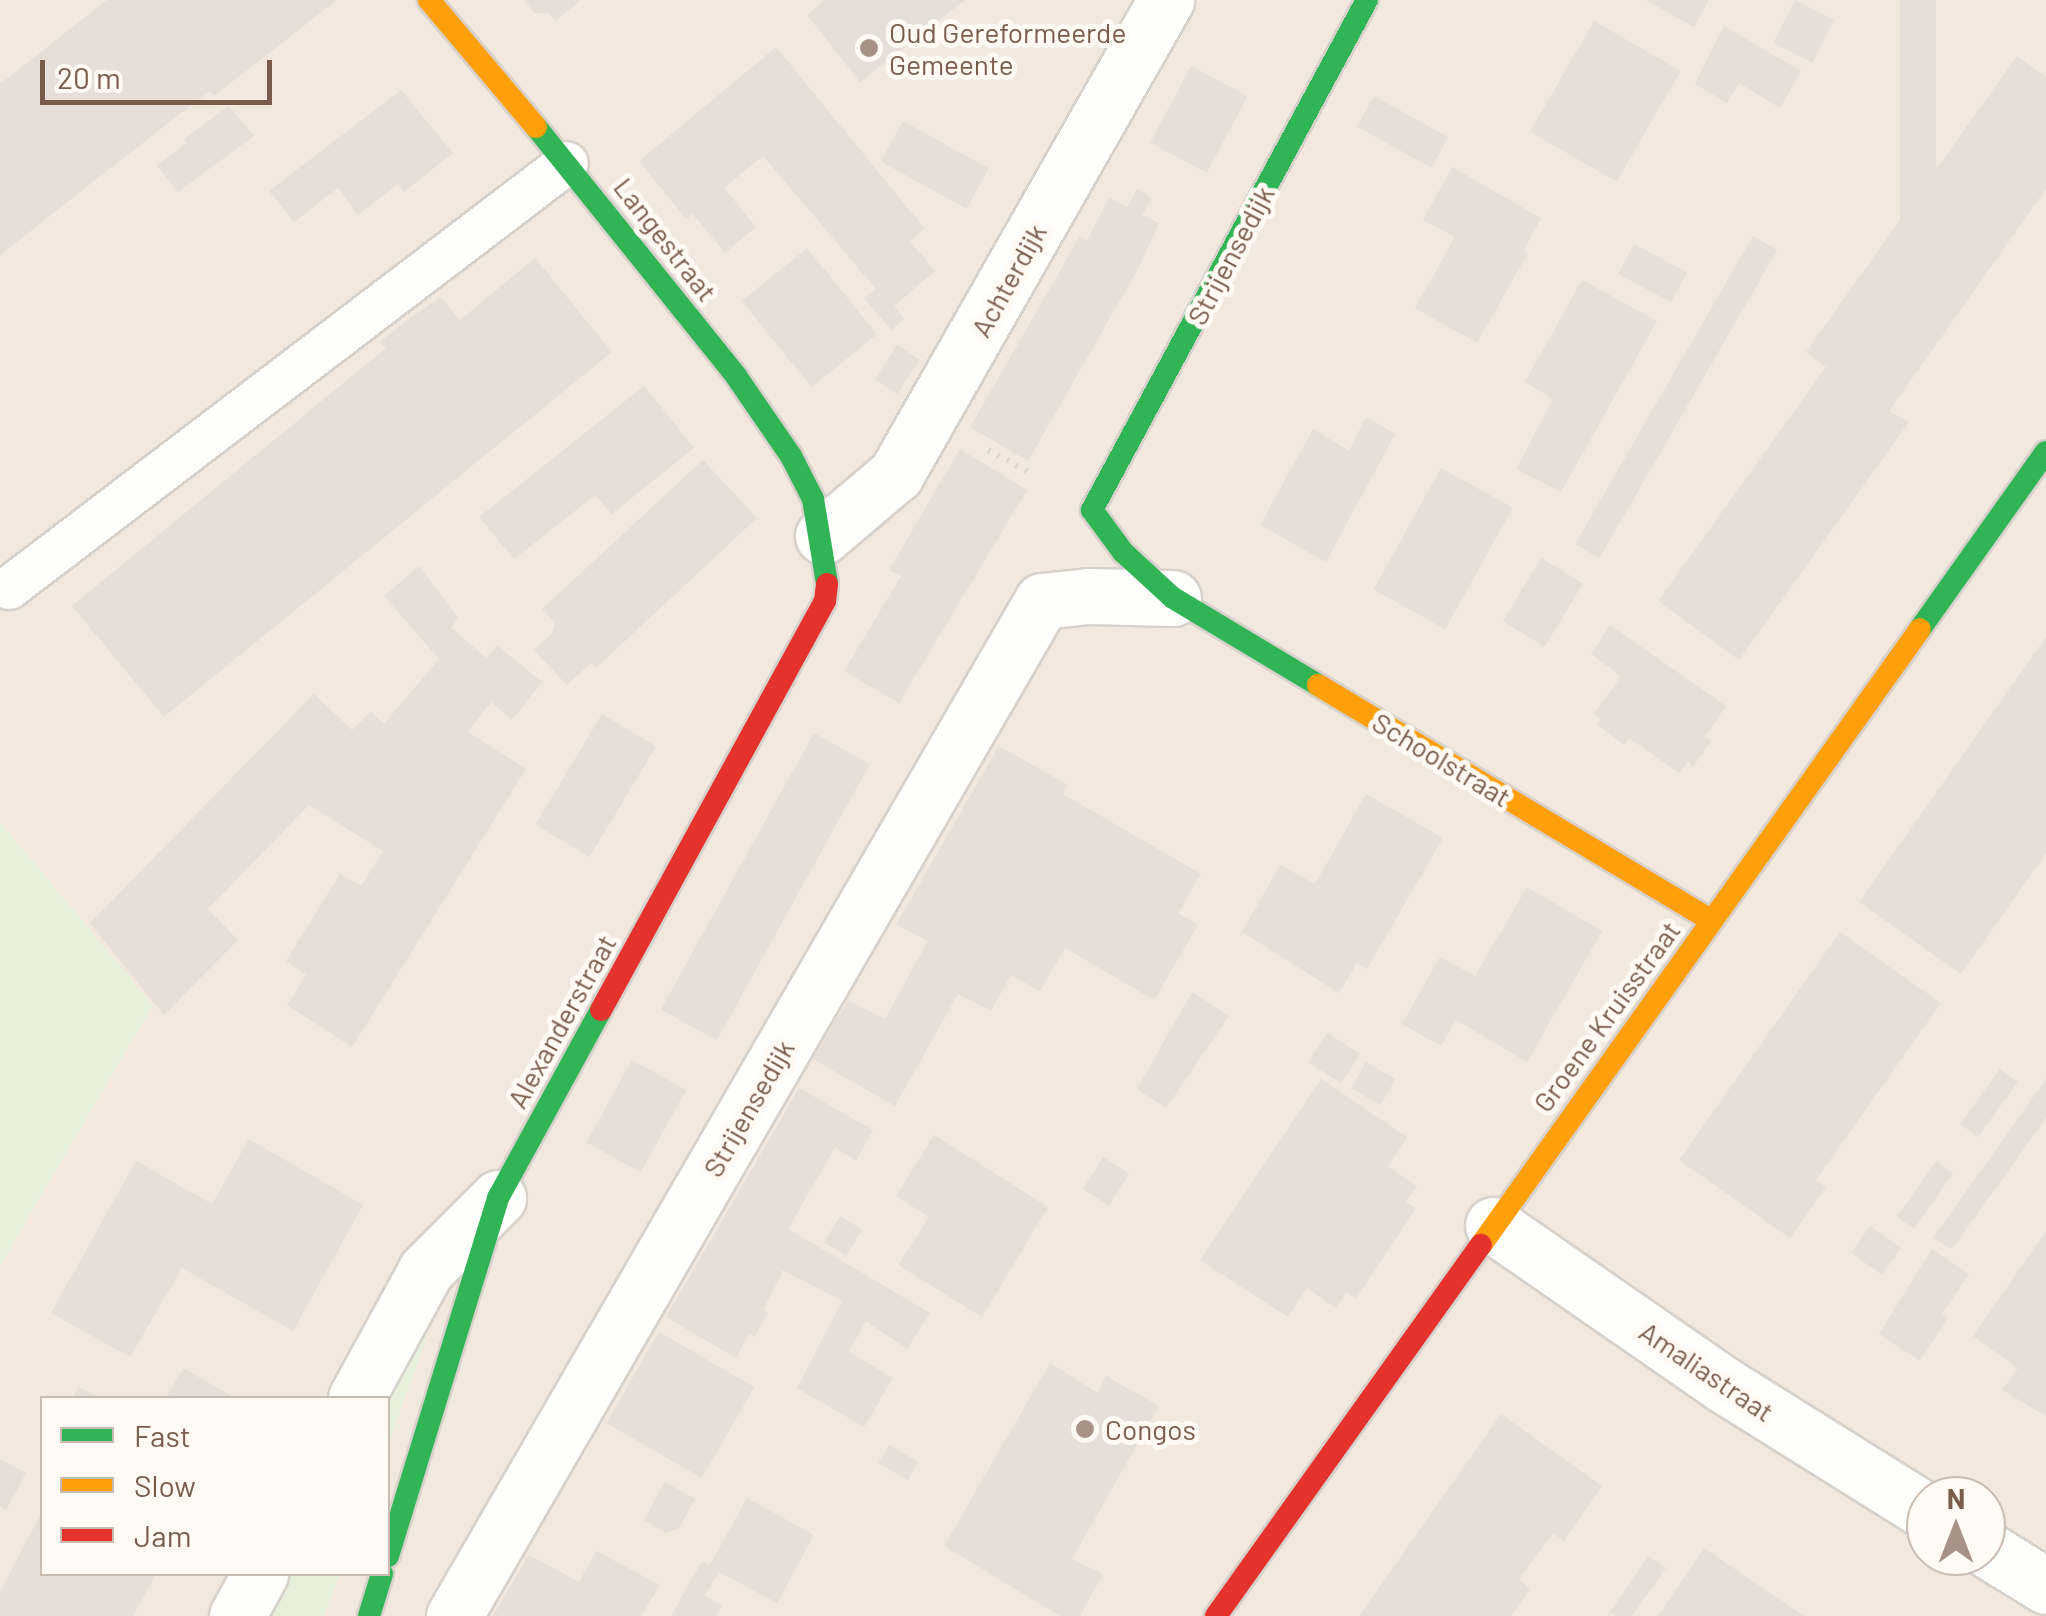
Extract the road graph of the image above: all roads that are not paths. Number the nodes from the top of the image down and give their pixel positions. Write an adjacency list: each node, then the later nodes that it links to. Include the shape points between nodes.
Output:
1 (429, 0): 4 (street, Langestraat)
2 (1166, 0): 7 (street, Achterdijk, via 896,474)
3 (1367, 0): 6 (street, Strijensedijk)
4 (568, 164): 7 (street, Langestraat, via 792,456); 8 (lane)
5 (2046, 452): 11 (street, Groene Kruisstraat)
6 (1092, 510): 9 (street, Schoolstraat, via 1123,552)
7 (823, 536): 12 (street, Alexanderstraat, via 825,601)
8 (8, 588)
9 (1173, 598): 10 (street, Schoolstraat); 11 (street, Schoolstraat)
10 (1042, 601): 23 (street, Strijensedijk)
11 (1712, 920): 13 (street, Groene Kruisstraat)
12 (498, 1198): 14 (street, via 426,1270); 16 (street, Alexanderstraat)
13 (1493, 1225): 15 (street, Amaliastraat, via 1724,1385); 24 (street, Groene Kruisstraat)
14 (357, 1396)
15 (1906, 1499)
16 (390, 1549)
17 (2006, 1561): 20 (street)
18 (259, 1576): 21 (street)
19 (381, 1576): 22 (street)
20 (2046, 1586)
21 (237, 1616)
22 (369, 1616)
23 (454, 1616)
24 (1216, 1616)

